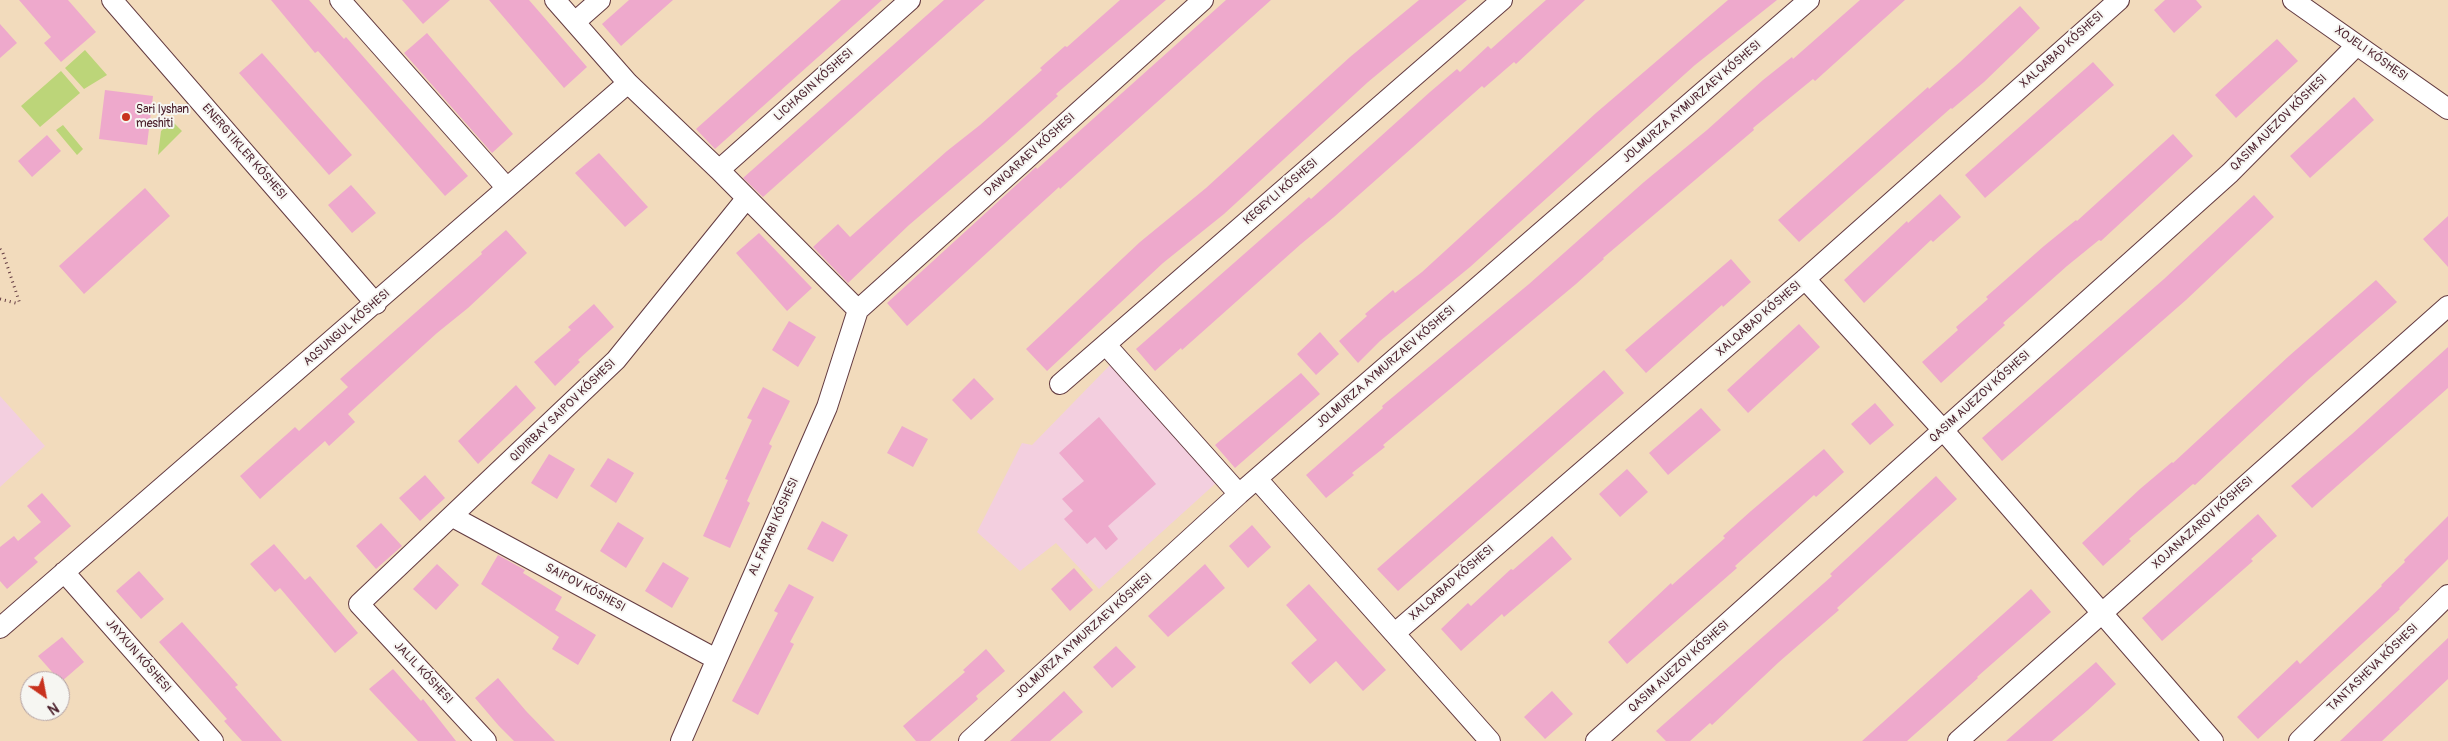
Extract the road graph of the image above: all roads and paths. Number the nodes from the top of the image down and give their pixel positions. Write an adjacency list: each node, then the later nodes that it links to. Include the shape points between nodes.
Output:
1 (112, 0): 21 (street, ENERGTIKLER KÓSHESI)
2 (340, 0): 16 (street)
3 (555, 0): 11 (street)
4 (600, 0): 11 (street)
5 (910, 0): 15 (street, LICHAGIN KÓSHESI)
6 (1202, 0): 23 (street, DAWQARAEV KÓSHESI)
7 (1502, 0): 24 (street, KEGEYLI KÓSHESI)
8 (1809, 0): 27 (street, JOLMURZA AYMURZAEV KÓSHESI)
9 (2119, 0): 19 (street, XALQABAD KÓSHESI)
10 (2293, 0): 12 (street, XOJELI KÓSHESI)
11 (575, 22): 13 (street)
12 (2357, 45): 14 (street, XOJELI KÓSHESI); 26 (street, via 2230,173)
13 (628, 83): 15 (street); 16 (street, AQSUNGUL KÓSHESI)
14 (2448, 109)
15 (719, 170): 17 (street)
16 (506, 187): 21 (street, AQSUNGUL KÓSHESI)
17 (746, 199): 23 (street); 29 (street, via 616,360)
18 (0, 249): 20 (path, via 20,304)
19 (1805, 279): 26 (street); 34 (street, XALQABAD KÓSHESI)
20 (0, 298)
21 (376, 304): 30 (street, AQSUNGUL KÓSHESI)
22 (2448, 306): 32 (street, XOJANAZAROV KÓSHESI)
23 (858, 310): 35 (street, AL FARABI KÓSHESI, via 827,407)
24 (1106, 345): 25 (street, KEGEYLI KÓSHESI); 28 (street)
25 (1060, 384)
26 (1943, 430): 32 (street); 41 (street)
27 (1257, 479): 28 (street, JOLMURZA AYMURZAEV KÓSHESI); 34 (street)
28 (1239, 494): 39 (street, JOLMURZA AYMURZAEV KÓSHESI)
29 (454, 517): 35 (street, SAIPOV KÓSHESI); 37 (street, JALIL KÓSHESI, via 359,604)
30 (64, 572): 33 (street, AQSUNGUL KÓSHESI); 36 (street, JAYXUN KÓSHESI)
31 (2448, 595): 44 (street, TANTASHEVA KÓSHESI)
32 (2101, 614): 42 (street, XOJANAZAROV KÓSHESI); 43 (street)
33 (0, 628)
34 (1395, 633): 40 (street)
35 (716, 659): 38 (street, AL FARABI KÓSHESI)
36 (213, 741)
37 (486, 741)
38 (681, 741)
39 (969, 741)
40 (1490, 741)
41 (1596, 741)
42 (1958, 741)
43 (2213, 741)
44 (2299, 741)

